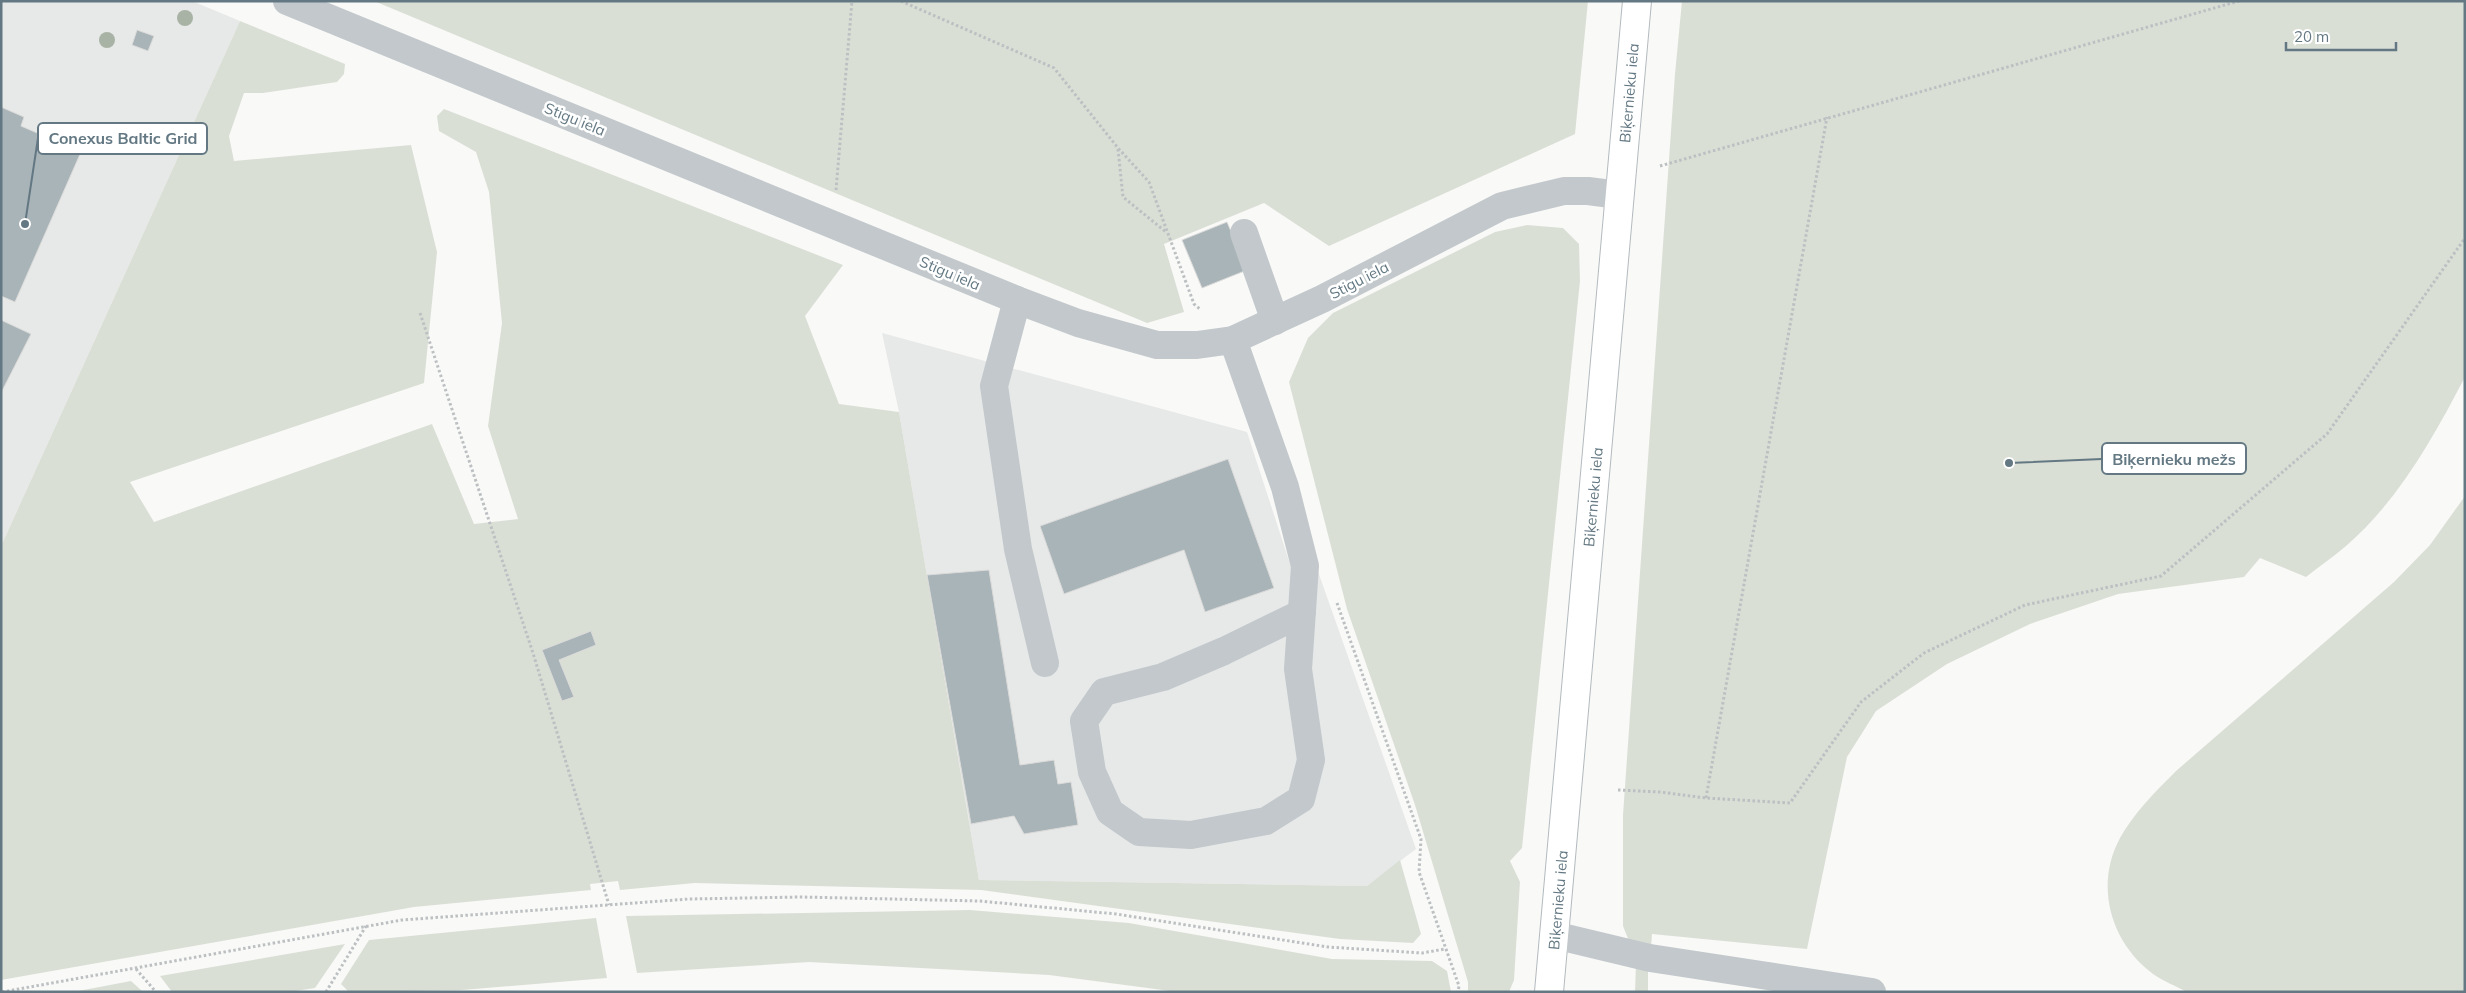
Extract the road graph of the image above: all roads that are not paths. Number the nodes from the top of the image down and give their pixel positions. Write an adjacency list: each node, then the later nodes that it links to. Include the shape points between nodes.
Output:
1 (287, 1): 5 (street, Stigu iela)
2 (1637, 1): 3 (main road, Biķernieku iela)
3 (1620, 195): 6 (street, Stigu iela, via 1588,190 1564,191 1502,206); 10 (main road, Biķernieku iela)
4 (1244, 233): 6 (street)
5 (1016, 300): 7 (street, Stigu iela, via 1078,323 1157,345 1196,345); 9 (street, via 994,386 1018,549)
6 (1275, 321): 7 (street, Stigu iela)
7 (1232, 340): 8 (street, via 1285,487 1305,566)
8 (1302, 613): 8 (street, via 1298,669 1311,760 1301,798 1266,821 1191,835 1140,832 1110,812 1092,772 1084,721 1104,692 1163,677)
9 (1045, 663)
10 (1554, 935): 11 (main road, Biķernieku iela); 12 (street, via 1650,958)
11 (1550, 992)
12 (1872, 992)

